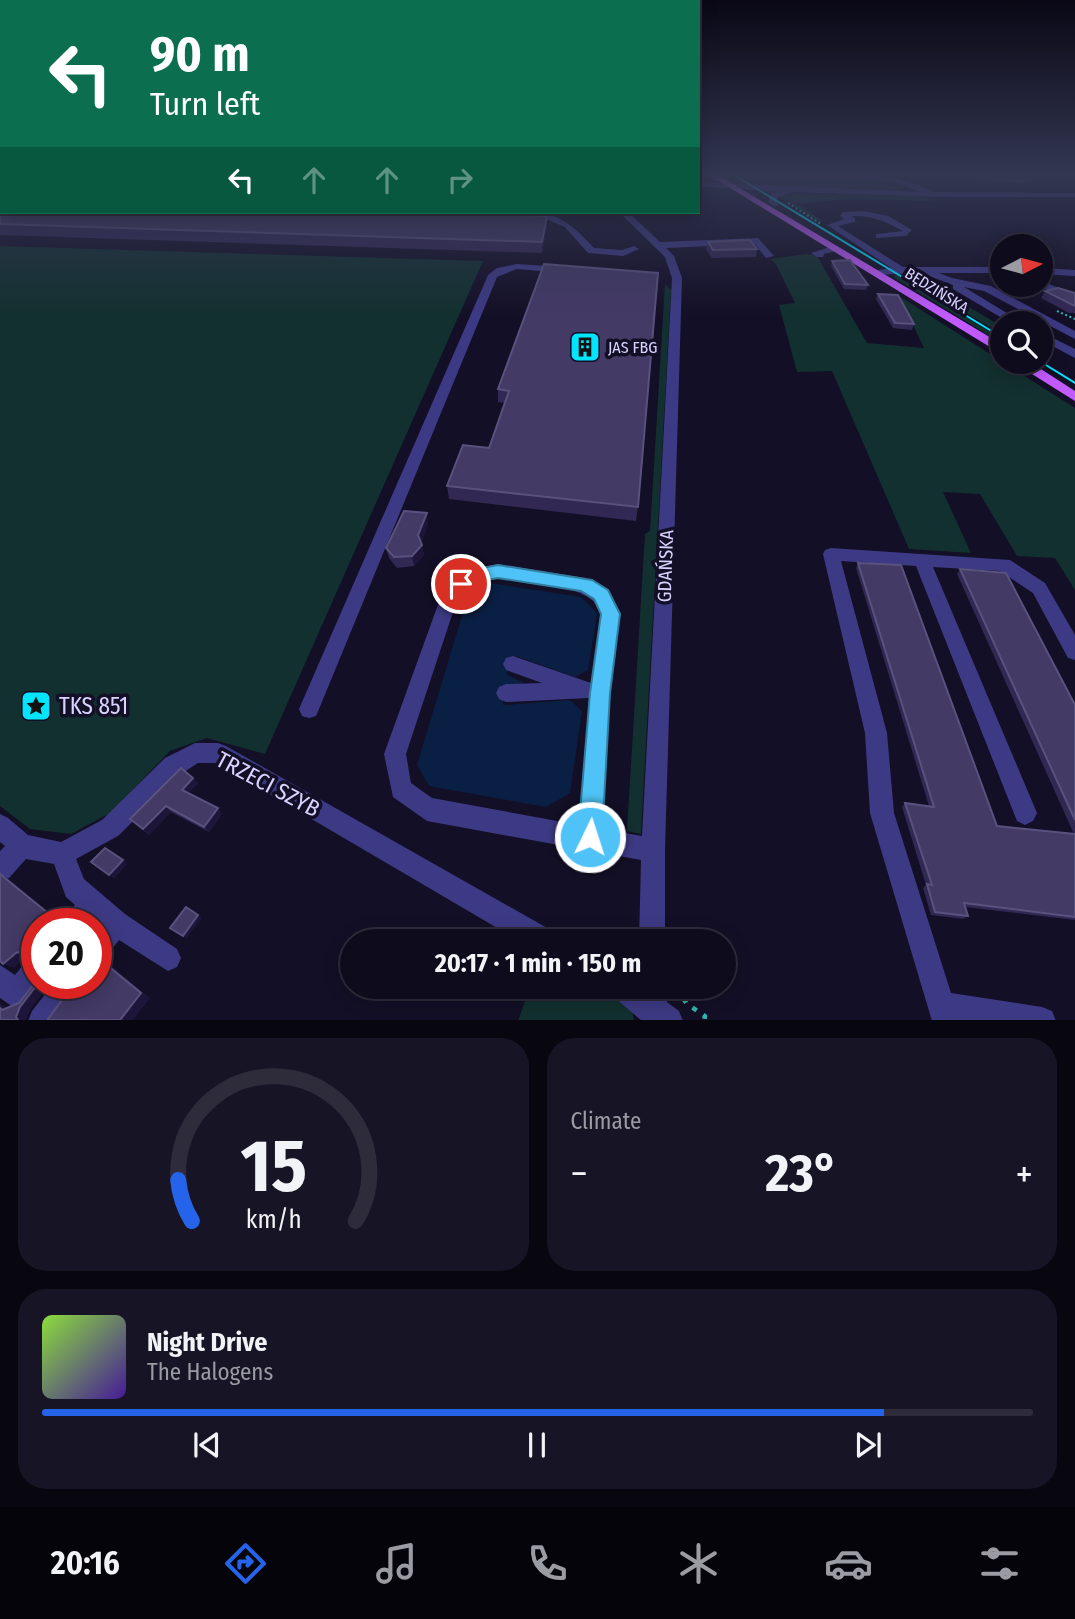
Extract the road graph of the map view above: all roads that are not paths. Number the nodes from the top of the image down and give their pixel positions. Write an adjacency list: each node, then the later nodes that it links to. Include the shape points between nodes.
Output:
1 (562, 223): 9 (street, via 588,248 611,253)
2 (635, 223): 9 (street, GDAŃSKA)
3 (790, 223): 10 (main road, BĘDZIŃSKA)
4 (803, 223): 13 (main road, BĘDZIŃSKA)
5 (856, 223): 7 (street)
6 (895, 223): 7 (street, via 908,230 906,233)
7 (865, 228): 8 (street); 8 (street, via 831,225)
8 (854, 239): 14 (street)
9 (660, 246): 12 (street, via 758,240); 44 (street, GDAŃSKA, via 672,261 673,278)
10 (833, 249): 11 (street, via 816,253); 13 (main road, BĘDZIŃSKA)
11 (820, 255)
12 (769, 256)
13 (853, 258): 18 (main road, BĘDZIŃSKA)
14 (901, 270): 17 (street); 18 (street)
15 (990, 270): 17 (street)
16 (575, 271): 39 (street, via 513,268 493,275)
17 (926, 271): 22 (street)
18 (876, 272): 30 (main road, BĘDZIŃSKA)
19 (1054, 272): 20 (street)
20 (1075, 273)
21 (990, 279): 22 (street)
22 (949, 281): 25 (street); 26 (street, via 987,288)
23 (1054, 289): 24 (street)
24 (1075, 298)
25 (999, 311)
26 (1029, 311)
27 (1053, 324): 28 (street)
28 (1075, 336)
29 (1053, 342): 31 (street)
30 (990, 343)
31 (1075, 355)
32 (1039, 374): 33 (main road)
33 (1075, 397)
34 (922, 560): 35 (street, via 1004,565 1040,588); 40 (street); 59 (street, via 831,554 876,733 881,813)
35 (1075, 652)
36 (513, 664): 37 (street)
37 (594, 692): 38 (street); 42 (street); 42 (street, via 611,614 601,595 585,585 498,571 473,576 450,593 396,754 401,789 427,809)
38 (506, 693)
39 (309, 709)
40 (1025, 813)
41 (0, 826): 43 (street)
42 (590, 837): 44 (street)
43 (22, 846): 45 (street); 46 (street)
44 (653, 850): 52 (street, GDAŃSKA)
45 (62, 854): 47 (street, via 75,888); 51 (street, TRZECI SZYB, via 110,828 173,766 195,752 218,753)
46 (0, 869)
47 (93, 904): 48 (street); 49 (street)
48 (89, 908)
49 (116, 923): 50 (street); 53 (street)
50 (112, 928)
51 (524, 929)
52 (652, 929)
53 (168, 958)
54 (0, 979): 55 (street, via 16,995)
55 (21, 989)
56 (58, 999): 61 (street)
57 (642, 999): 58 (street)
58 (657, 1009)
59 (944, 1013): 60 (street)
60 (1027, 1019)
61 (41, 1020)

